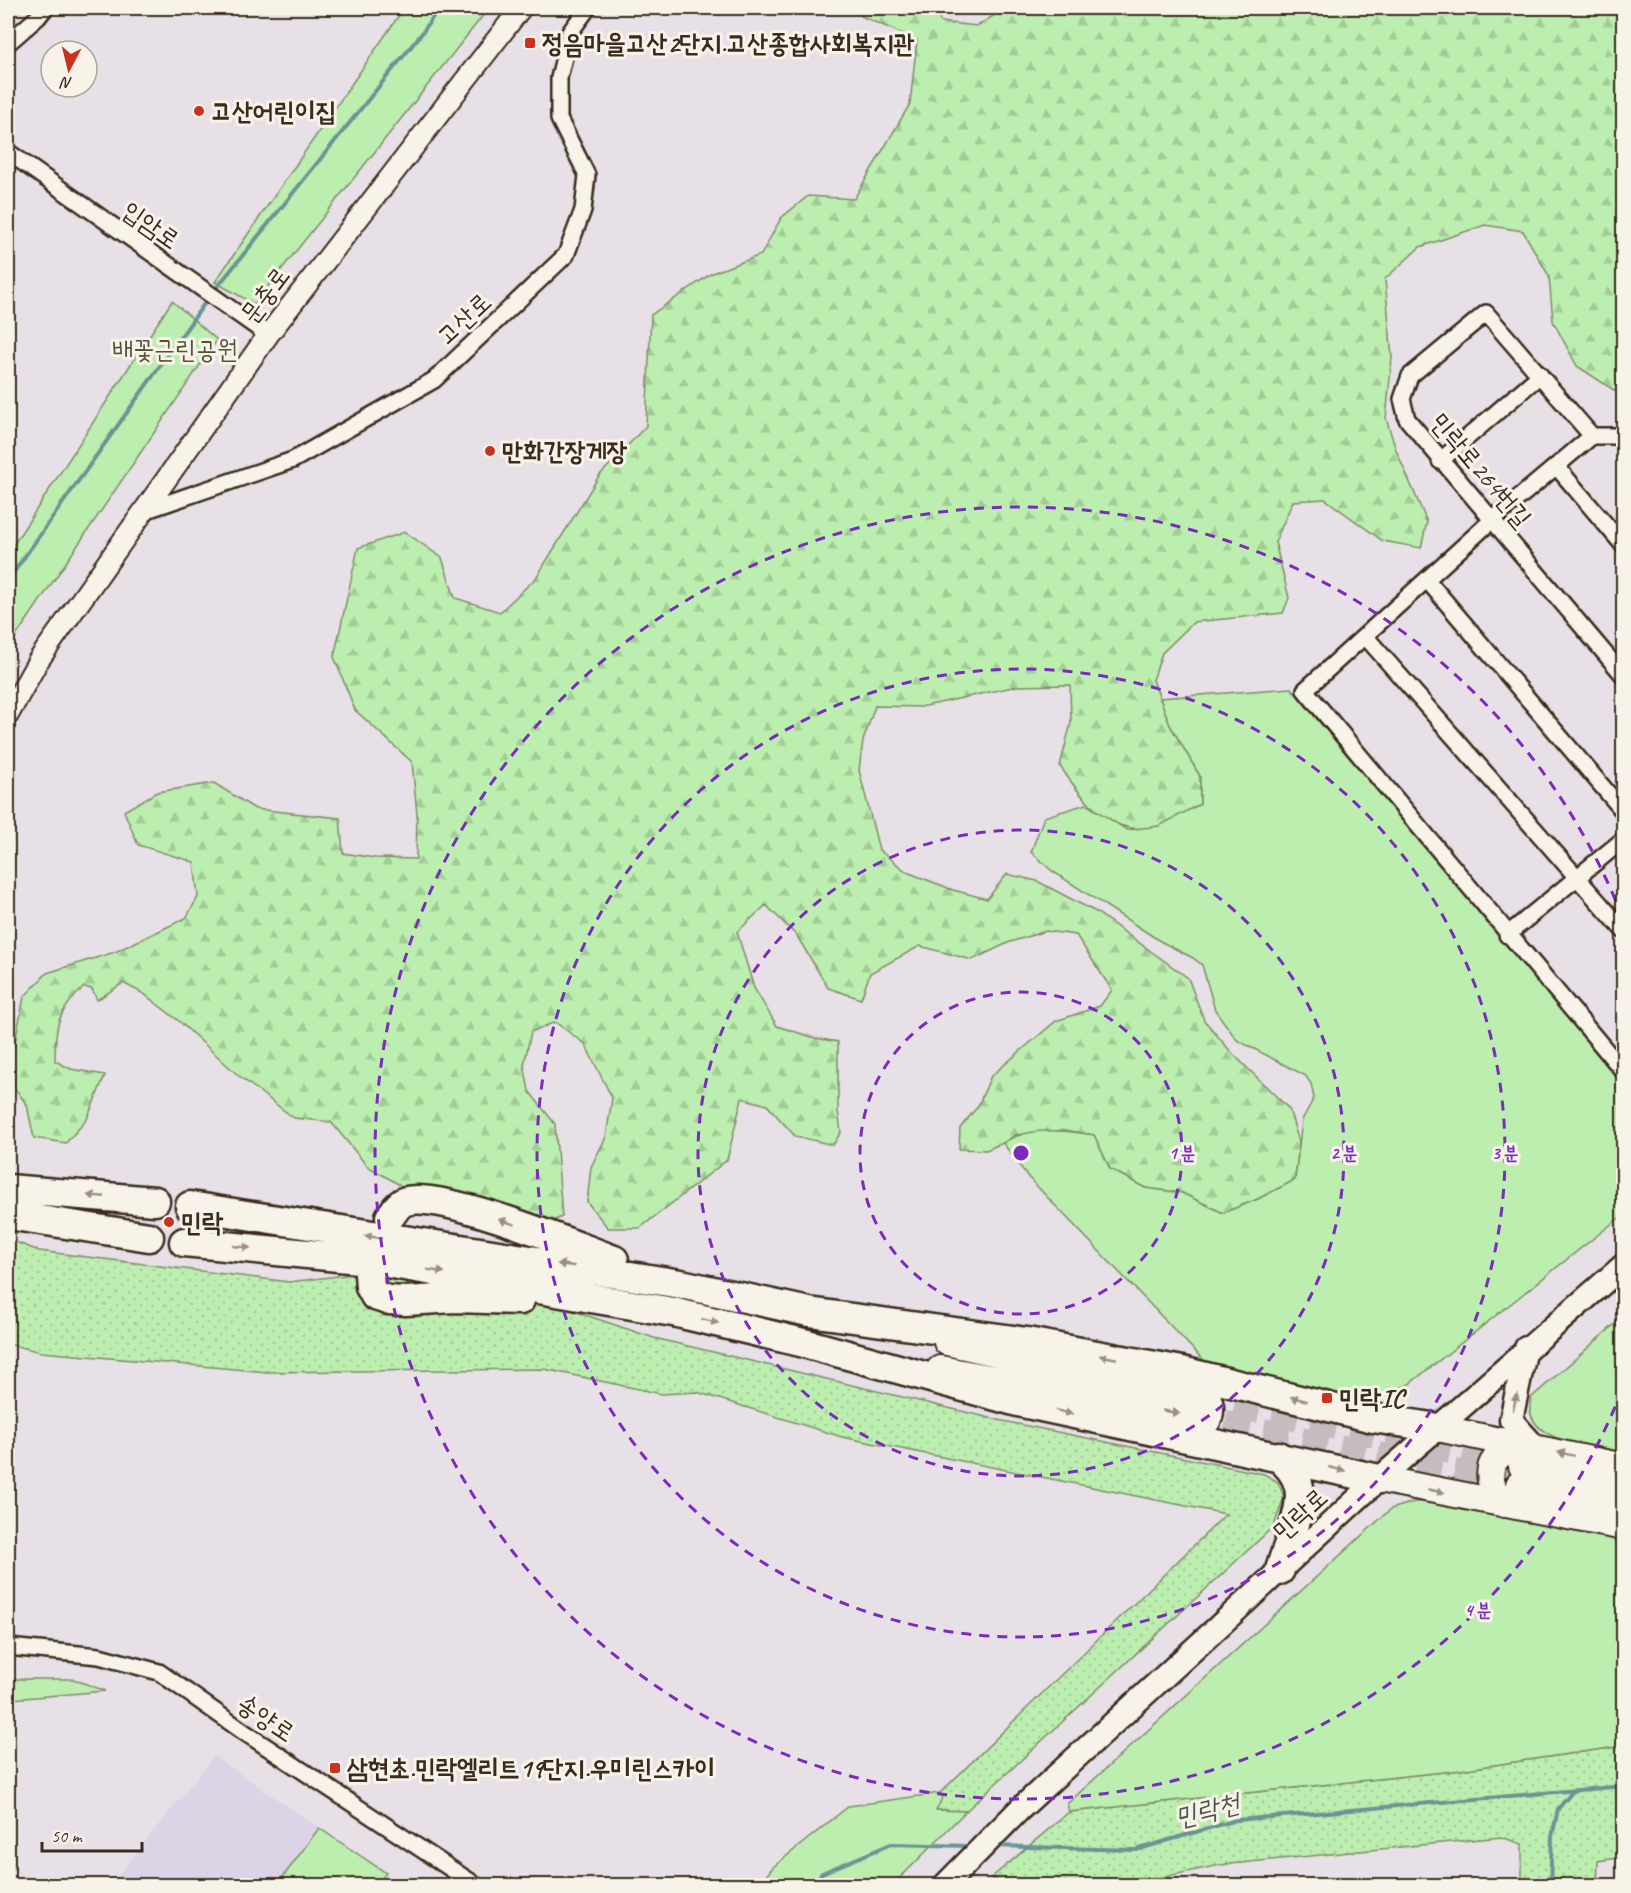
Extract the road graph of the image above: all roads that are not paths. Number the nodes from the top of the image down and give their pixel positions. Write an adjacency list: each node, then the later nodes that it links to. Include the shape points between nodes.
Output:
1 (45, 8): 4 (street)
2 (521, 8): 6 (street, 문충로)
3 (588, 8): 12 (street, 고산로, via 570,32 559,78 559,119 587,175 583,210 566,255 434,380 293,460)
4 (8, 43)
5 (8, 152): 6 (street, 입암로)
6 (268, 335): 12 (street, 문충로)
7 (1540, 375): 8 (street, 민락로264번길); 10 (street); 10 (street, 민락로264번길, via 1486,313 1410,376 1402,399 1407,419)
8 (1592, 436): 9 (street); 11 (street)
9 (1623, 436)
10 (1440, 461): 13 (street, 민락로264번길)
11 (1556, 466): 13 (street); 14 (street)
12 (144, 511): 18 (street, 문충로, via 38,661)
13 (1491, 521): 15 (street); 17 (street, 민락로264번길)
14 (1623, 546)
15 (1427, 580): 16 (street); 19 (street)
16 (1365, 636): 21 (street); 23 (street, via 1305,690 1430,836)
17 (1623, 676)
18 (8, 715)
19 (1623, 812)
20 (1623, 839): 21 (street)
21 (1577, 878): 22 (street); 23 (street)
22 (1623, 931)
23 (1507, 935): 24 (street)
24 (1623, 1072)
25 (8, 1189): 26 (highway, one-way to 25)
26 (155, 1201)
27 (190, 1206): 34 (highway, one-way to 27)
28 (8, 1215): 30 (highway)
29 (390, 1217): 34 (highway, one-way to 29, via 459,1206 403,1202)
30 (149, 1237)
31 (184, 1242): 35 (highway, one-way to 35, via 369,1260)
32 (1623, 1264): 37 (main road, 민락로)
33 (369, 1274): 35 (highway, via 375,1296 388,1300 487,1298)
34 (681, 1284): 36 (highway)
35 (673, 1312): 39 (highway, one-way to 39, via 804,1343 1018,1402)
36 (809, 1312): 38 (highway, one-way to 36, via 1027,1342); 39 (highway, one-way to 36)
37 (1526, 1348): 40 (main road, 민락로); 43 (main road, one-way to 37, via 1511,1420)
38 (1182, 1371): 39 (highway, via 1206,1390 1209,1405 1203,1426); 40 (highway, one-way to 38, via 1373,1418)
39 (1189, 1416): 41 (highway)
40 (1438, 1428): 43 (highway); 44 (main road, 민락로)
41 (1278, 1456): 44 (highway, one-way to 44); 48 (highway, via 1293,1471 1300,1488 1297,1514)
42 (1623, 1467): 43 (highway, one-way to 43)
43 (1520, 1476): 44 (highway, one-way to 43); 45 (highway); 46 (highway); 47 (highway)
44 (1379, 1479): 48 (main road, 민락로)
45 (1623, 1489)
46 (1623, 1507)
47 (1623, 1527)
48 (1280, 1570): 51 (main road, 민락로, via 1019,1810)
49 (8, 1647): 50 (street, 송양로, via 99,1656 159,1672)
50 (477, 1886)
51 (944, 1886)

